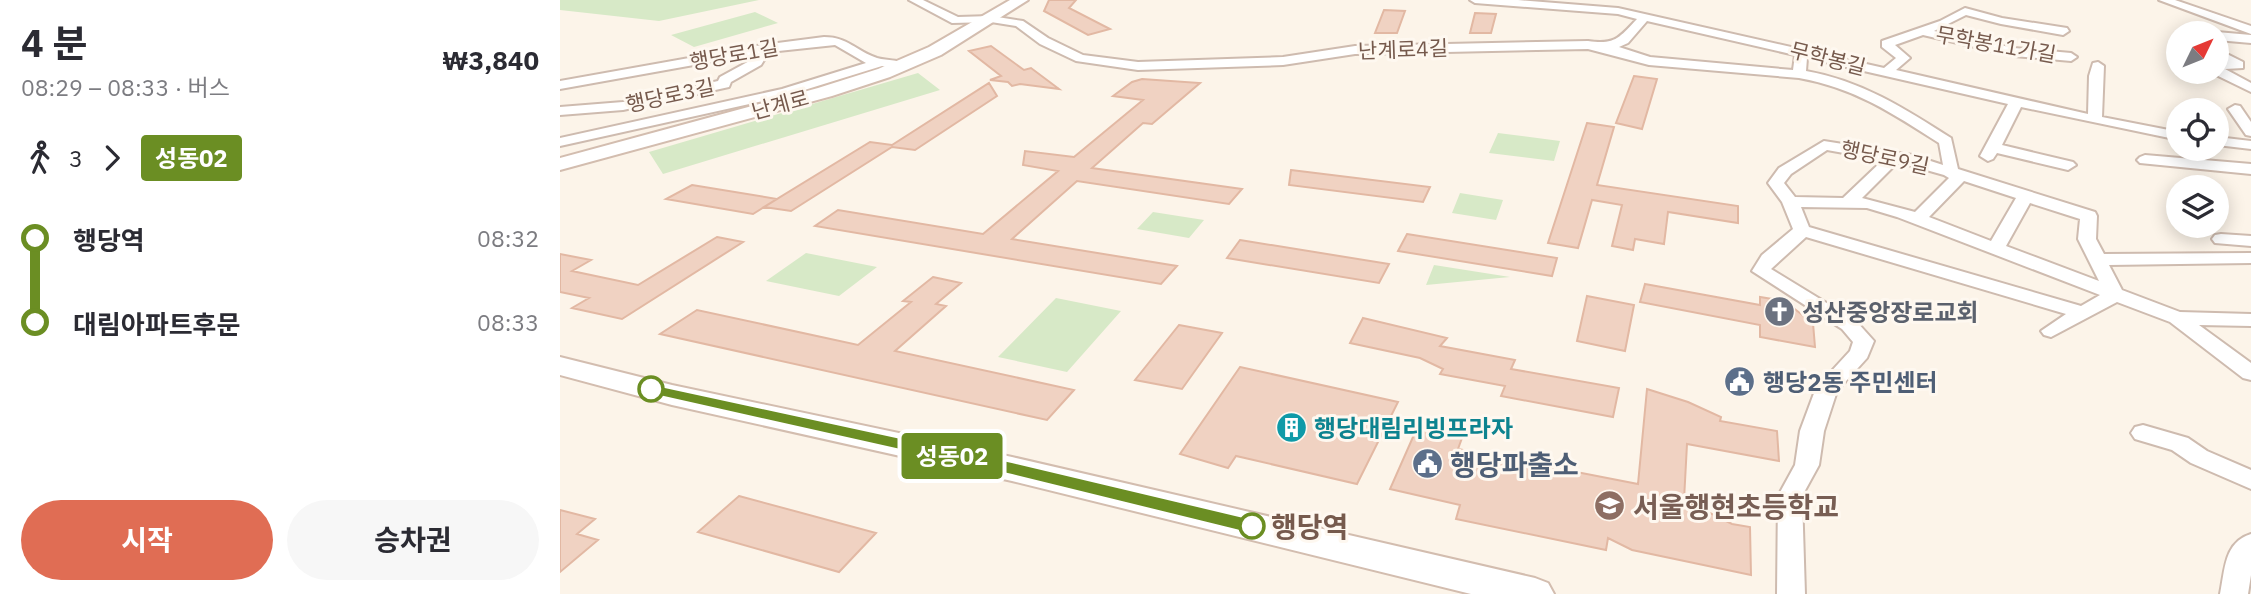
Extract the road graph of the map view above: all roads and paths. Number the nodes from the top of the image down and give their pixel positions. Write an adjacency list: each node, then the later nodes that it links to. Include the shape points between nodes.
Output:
1 (914, 0): 8 (street, 난계로, via 956,21)
2 (1021, 0): 8 (main road, 난계로)
3 (1475, 0): 6 (street, 무학봉길)
4 (1564, 0): 6 (street, via 1586,2)
5 (2164, 0): 10 (street)
6 (1598, 9): 7 (street, 무학봉길)
7 (1645, 16): 14 (street, via 1624,40); 17 (street, 무학봉길)
8 (991, 19): 14 (street, 난계로4길, via 1019,23 1080,58 1138,66 1283,61 1354,50); 20 (main road, 난계로)
9 (1921, 30): 11 (street, via 1965,11 1991,23); 18 (street, 무학봉11가길, via 2041,57); 22 (street, via 1886,44 1904,58)
10 (2251, 30)
11 (2063, 31)
12 (2230, 38): 13 (street)
13 (2251, 40): 15 (street, via 2245,45)
14 (1608, 48): 23 (street, 난계로4길, via 1649,61)
15 (2251, 48)
16 (762, 49): 19 (street, 행당로1길, via 837,41); 25 (street, 행당로3길, via 757,62); 26 (street, 행당로1길)
17 (1802, 51): 22 (street, 무학봉길); 23 (street)
18 (2071, 57)
19 (880, 63): 20 (street, 행당로1길); 28 (street)
20 (904, 66): 36 (main road, 난계로)
21 (2098, 66): 33 (street, via 2094,71)
22 (1886, 72): 29 (street, 무학봉길)
23 (1799, 74): 46 (street, 행당로9길, via 1878,98 1946,141)
24 (2230, 76): 27 (street)
25 (724, 84): 30 (street); 32 (street, 행당로3길, via 623,106)
26 (560, 85)
27 (2251, 88)
28 (759, 98): 30 (street); 36 (street, via 657,126)
29 (2017, 101): 33 (street, 무학봉길); 44 (street, via 1990,152)
30 (736, 102): 37 (street)
31 (2235, 109): 34 (street)
32 (560, 111)
33 (2095, 119): 35 (street, 무학봉길)
34 (2251, 132)
35 (2166, 133)
36 (655, 137): 40 (street, via 618,132); 43 (main road, 난계로)
37 (560, 142)
38 (2229, 142): 39 (street)
39 (2251, 145)
40 (560, 147)
41 (1895, 157): 46 (street, 행당로9길); 48 (street, 행당로9길, via 1824,145 1785,171 1776,183); 49 (street)
42 (2145, 160): 45 (street)
43 (560, 164)
44 (2068, 166)
45 (2251, 169)
46 (1950, 172): 47 (street); 50 (street, via 1958,178)
47 (2025, 196): 54 (street); 56 (street, via 2089,216 2087,239)
48 (1790, 202): 49 (street); 51 (street, 행당로9길)
49 (1847, 203): 50 (street, via 1868,203)
50 (1917, 219): 54 (street)
51 (1802, 230): 58 (street); 68 (street, via 1792,244 1766,259 1761,271 1849,325 1864,341 1860,353 1827,388 1812,430 1807,465 1790,496)
52 (2221, 239): 53 (street)
53 (2251, 242)
54 (1995, 249): 57 (street)
55 (2251, 258): 56 (street)
56 (2096, 260): 57 (street)
57 (2115, 295): 58 (street); 59 (street)
58 (2080, 312): 61 (street)
59 (2177, 318): 60 (street); 63 (street)
60 (2251, 320)
61 (2051, 331)
62 (560, 366): 67 (main road)
63 (2251, 373)
64 (2143, 433): 65 (street, via 2180,444)
65 (2251, 480)
66 (2251, 544): 69 (street, via 2242,551)
67 (1535, 594)
68 (1791, 594)
69 (2234, 594)

